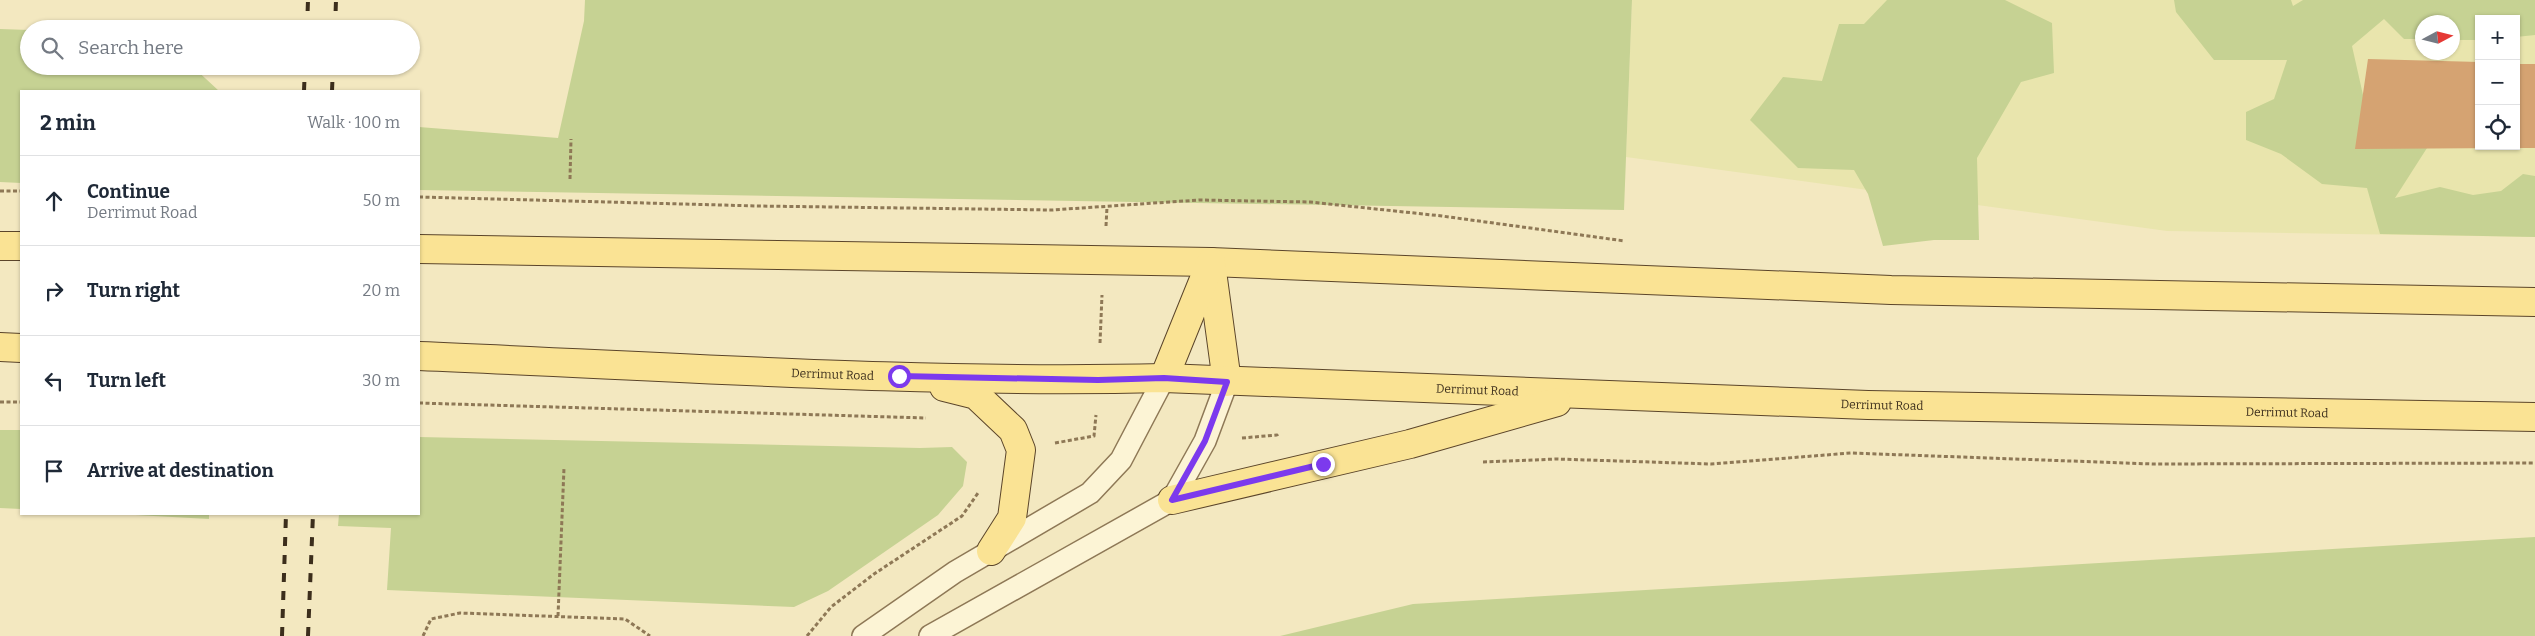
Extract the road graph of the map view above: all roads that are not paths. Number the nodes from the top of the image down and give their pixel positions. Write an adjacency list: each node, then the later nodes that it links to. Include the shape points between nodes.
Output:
1 (0, 246): 2 (main road)
2 (20, 246)
3 (420, 249): 4 (main road)
4 (1211, 262): 5 (main road, via 1891,290); 10 (main road); 11 (main road)
5 (2535, 302)
6 (0, 348): 7 (main road)
7 (20, 348)
8 (420, 356): 9 (main road, Derrimut Road)
9 (899, 376): 10 (main road, Derrimut Road); 15 (main road, via 976,395 1013,430 1021,450 1012,518)
10 (1164, 378): 11 (main road, Derrimut Road); 15 (lane, via 1121,460 1090,493)
11 (1227, 382): 12 (main road, Derrimut Road); 14 (lane, via 1205,441)
12 (1580, 395): 13 (main road, Derrimut Road, via 1868,405); 14 (main road, via 1410,444)
13 (2535, 417)
14 (1172, 500): 17 (lane)
15 (992, 551): 16 (lane, via 955,572)
16 (863, 636)
17 (930, 636)

